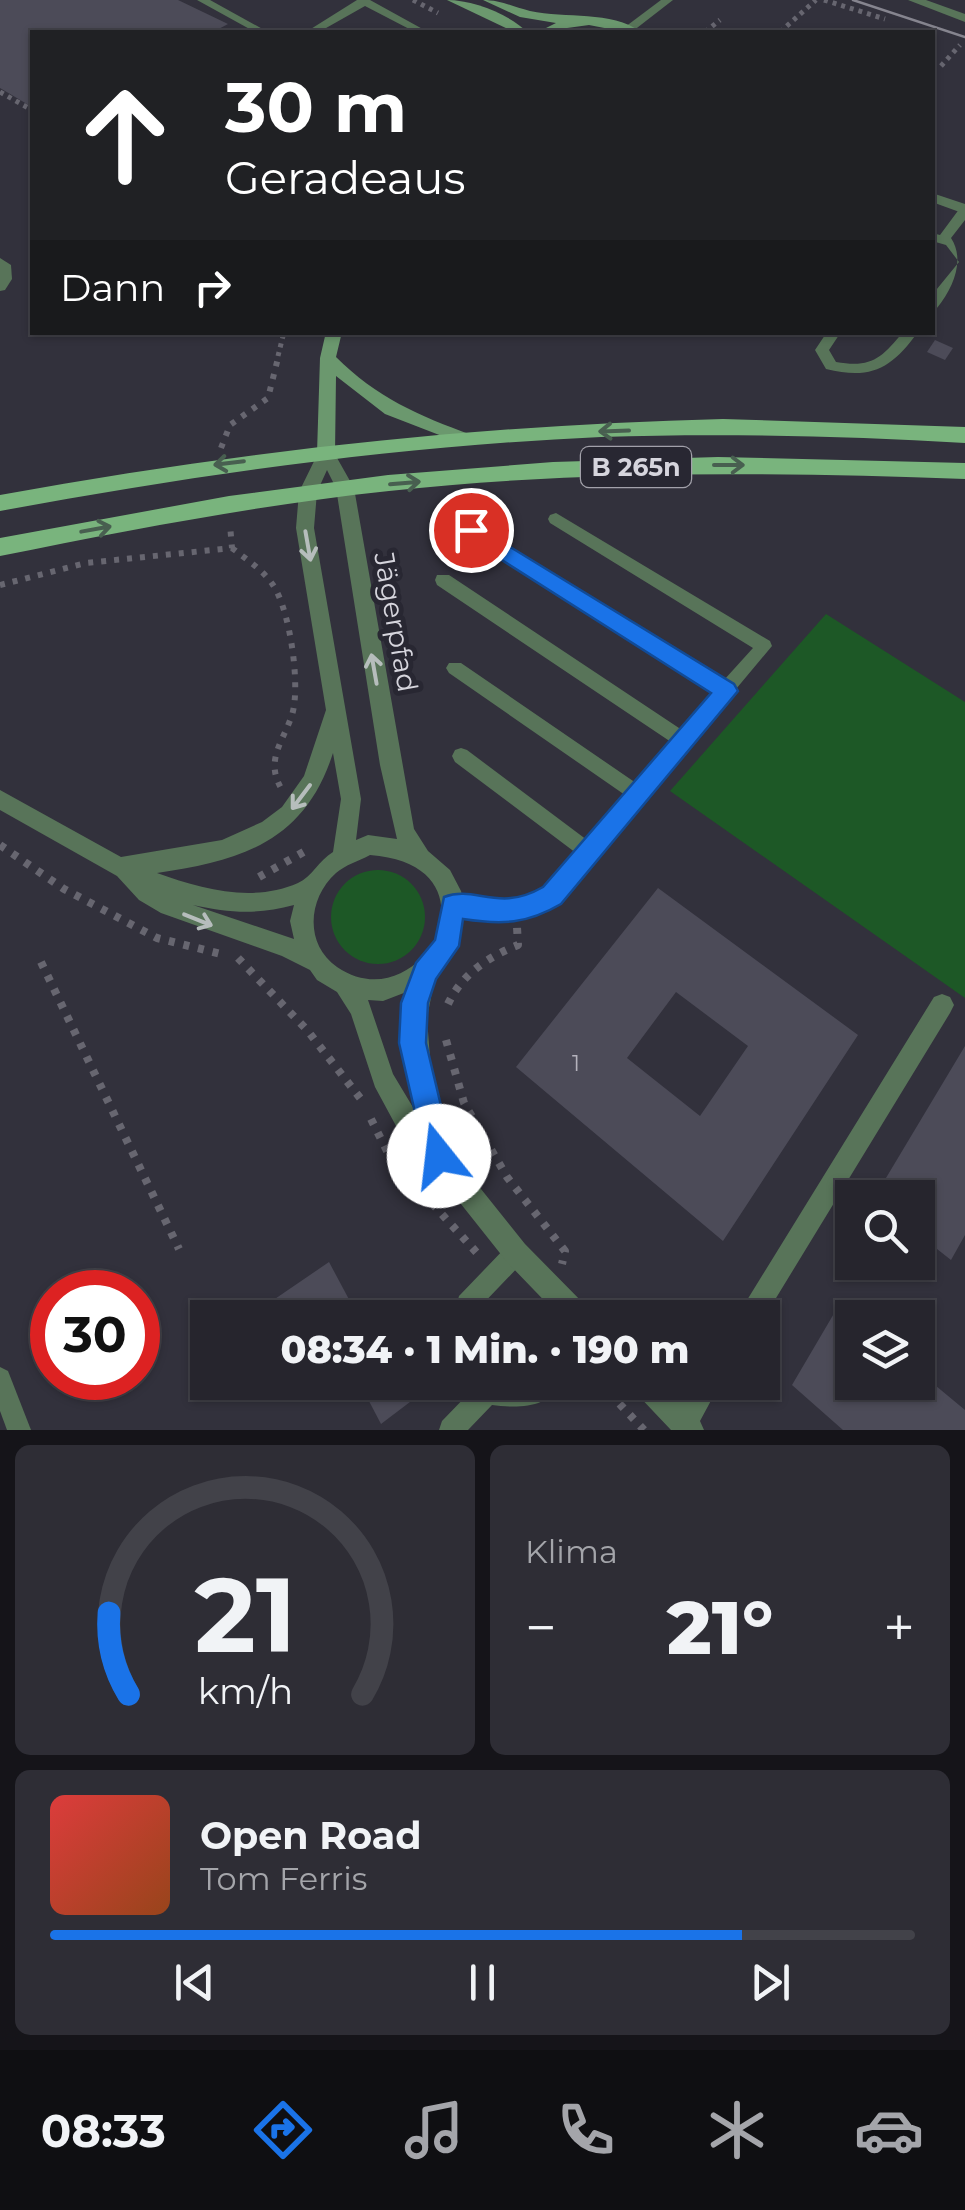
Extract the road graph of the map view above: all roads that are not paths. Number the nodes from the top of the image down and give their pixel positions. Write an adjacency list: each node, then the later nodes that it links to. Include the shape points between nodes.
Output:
1 (202, 0): 9 (lane)
2 (453, 0): 12 (street)
3 (489, 0): 8 (street)
4 (668, 0): 15 (lane)
5 (914, 0): 7 (street)
6 (363, 1): 10 (lane); 11 (lane)
7 (965, 18)
8 (576, 22): 13 (street); 14 (street)
9 (258, 30)
10 (315, 30)
11 (412, 30)
12 (518, 30)
13 (550, 30)
14 (628, 30)
15 (633, 30)
16 (935, 198): 17 (street)
17 (965, 210): 18 (lane)
18 (938, 239): 20 (lane, via 951,242)
19 (0, 262): 21 (lane)
20 (965, 263): 22 (lane)
21 (0, 287)
22 (935, 301)
23 (333, 335): 26 (street)
24 (832, 335): 25 (lane, via 822,350 830,366 856,371 886,364)
25 (909, 335)
26 (328, 358): 28 (street, via 372,401); 29 (street)
27 (965, 435): 28 (main road, B 265n, one-way to 28, via 795,429)
28 (466, 438): 29 (main road, B 265n)
29 (326, 453): 31 (street, Jägerpfad); 32 (street); 33 (main road, B 265n, one-way to 33, via 221,463)
30 (965, 471): 31 (main road, B 265n, one-way to 30, via 654,466)
31 (344, 488): 32 (main road, B 265n); 47 (street, Jägerpfad, one-way to 31, via 404,832 390,765)
32 (308, 492): 36 (main road, B 265n, one-way to 32); 40 (street, one-way to 40, via 305,528)
33 (0, 503)
34 (556, 519): 39 (lane, via 764,646)
35 (471, 530): 39 (lane)
36 (0, 548)
37 (443, 580): 41 (lane)
38 (455, 668): 43 (lane)
39 (726, 691): 41 (lane)
40 (336, 707): 46 (street, via 350,799); 48 (street, via 303,798 280,821 236,845 186,860)
41 (684, 741): 43 (lane)
42 (462, 756): 45 (lane)
43 (638, 794): 45 (lane)
44 (0, 798): 48 (street)
45 (588, 852): 50 (lane, via 552,895 527,910)
46 (344, 853): 47 (street, via 394,845); 49 (street)
47 (418, 854): 50 (street, via 444,879)
48 (118, 867): 49 (street, via 163,886 253,903); 51 (street, one-way to 51, via 146,895 189,917 284,943)
49 (306, 892): 51 (street, via 302,938)
50 (453, 906): 52 (street, via 446,946)
51 (312, 960): 53 (street)
52 (425, 972): 53 (street, via 387,989); 55 (street, via 414,1003 412,1043)
53 (346, 985): 55 (street, via 361,1009 383,1079 412,1128)
54 (942, 1005): 59 (street)
55 (439, 1156): 56 (street)
56 (516, 1253): 57 (lane); 58 (street)
57 (470, 1300)
58 (563, 1300)
59 (760, 1300)
60 (0, 1379): 65 (lane)
61 (473, 1400): 66 (lane)
62 (662, 1400): 64 (street)
63 (699, 1400): 64 (street)
64 (687, 1426)
65 (19, 1430)
66 (451, 1430)

